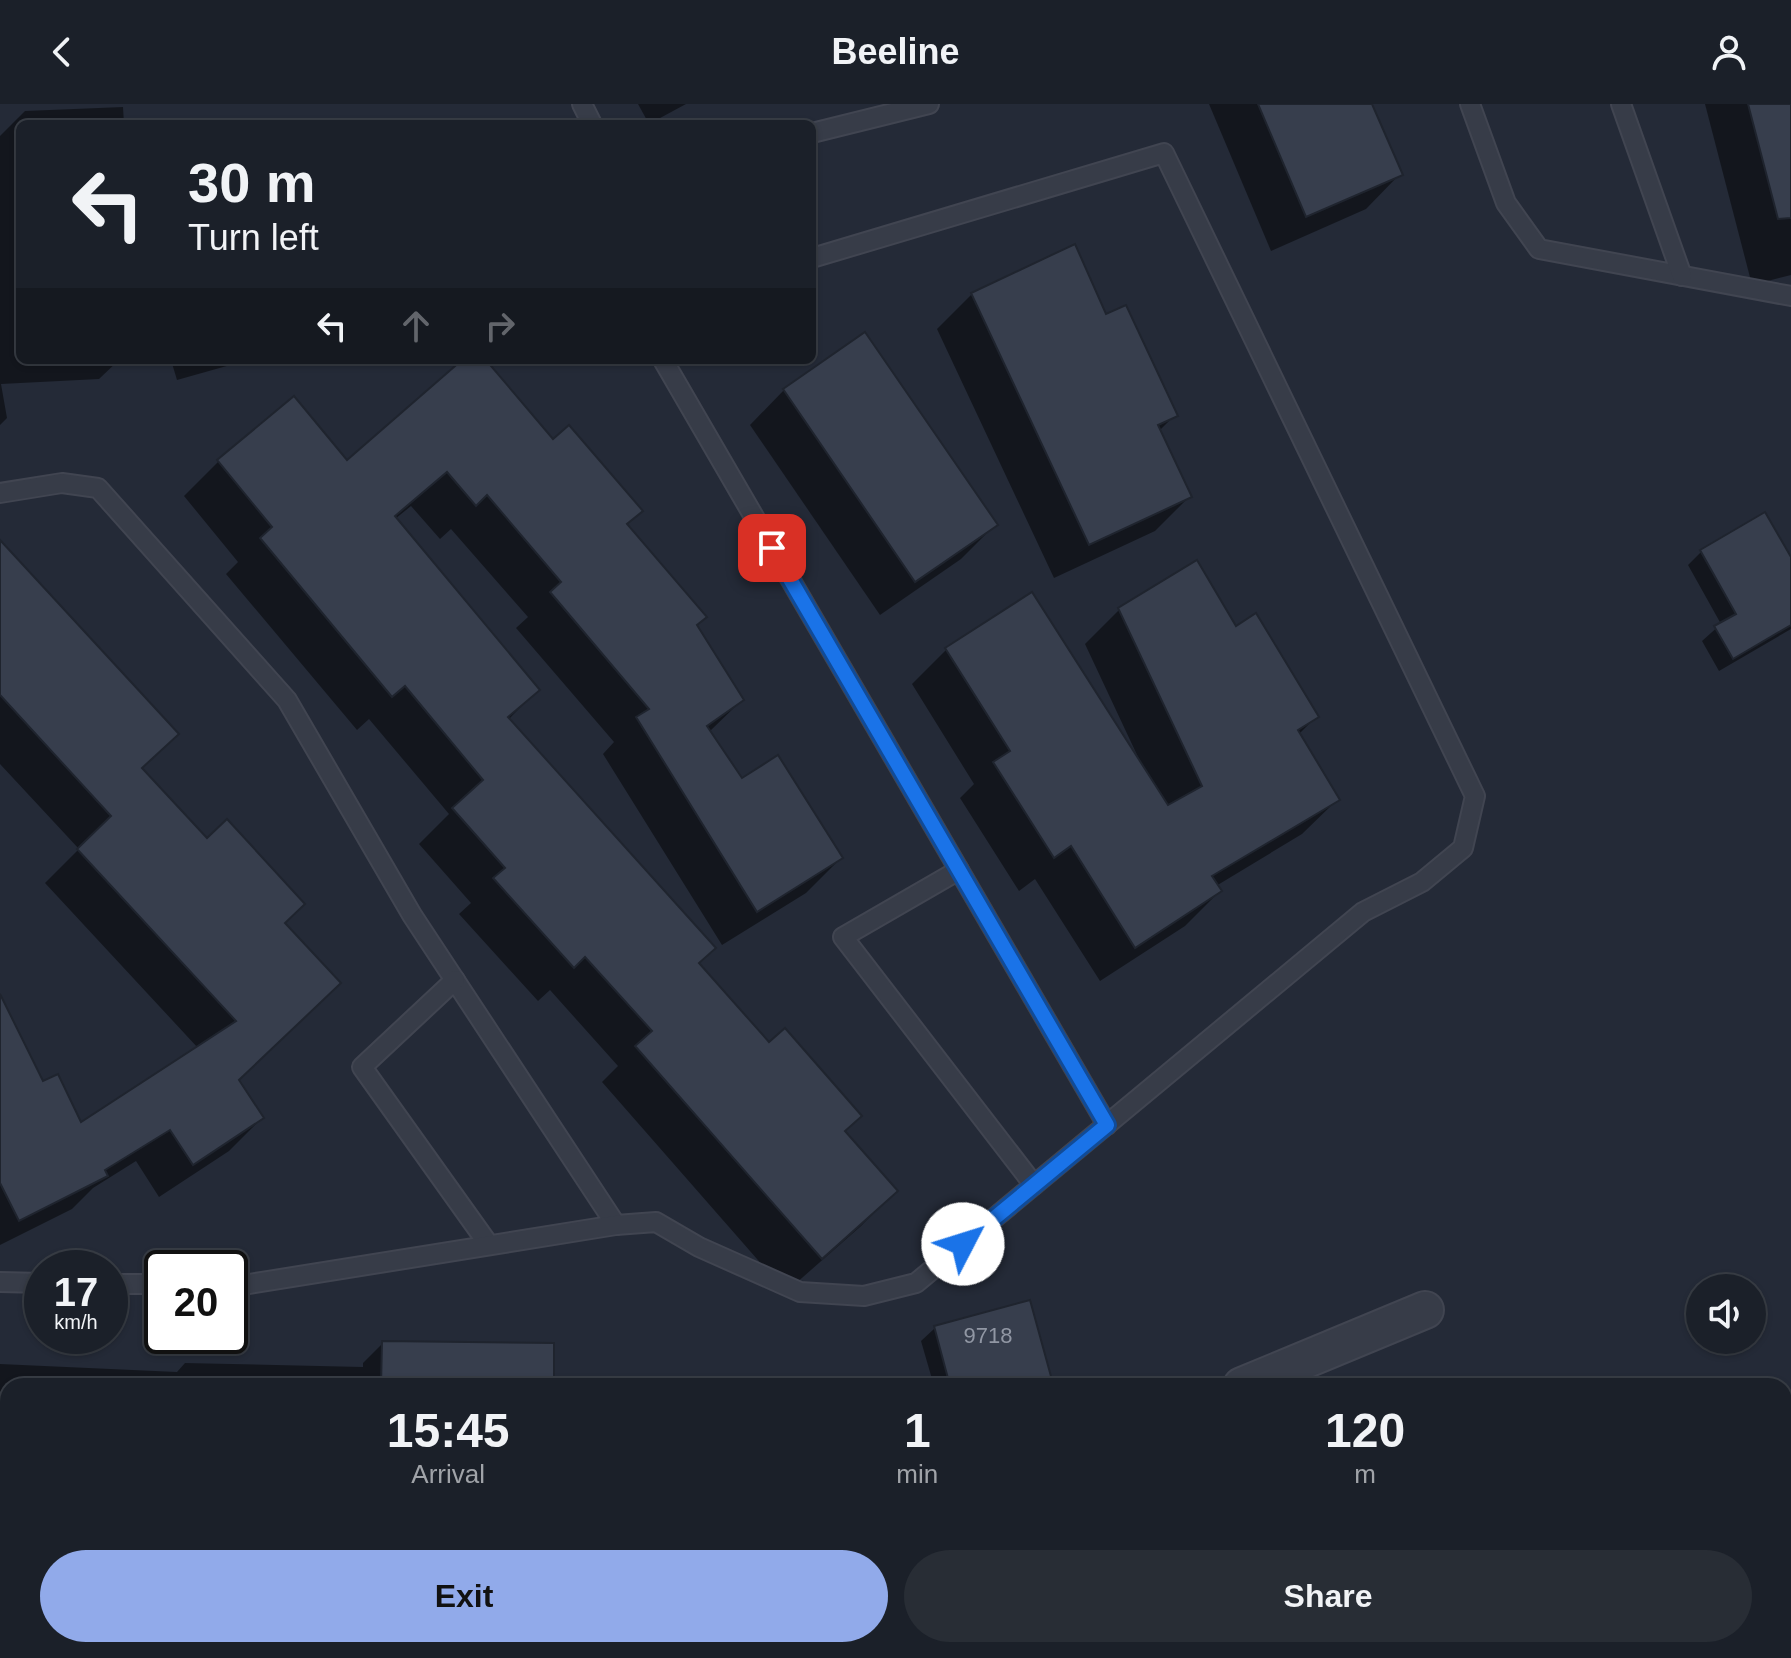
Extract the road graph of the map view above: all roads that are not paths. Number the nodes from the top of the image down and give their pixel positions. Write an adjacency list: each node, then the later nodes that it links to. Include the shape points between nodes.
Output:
1 (929, 104): 4 (lane)
2 (1470, 104): 6 (lane, via 1506,203 1539,249)
3 (1621, 104): 6 (lane)
4 (816, 132)
5 (816, 257): 12 (lane, via 1164,153 1475,796 1463,848 1422,882 1363,912)
6 (1682, 276): 7 (lane)
7 (1791, 296)
8 (665, 364): 10 (lane)
9 (0, 493): 11 (lane, via 62,483 98,488 287,700)
10 (959, 870): 12 (lane); 13 (lane, via 843,937)
11 (455, 980): 14 (lane); 15 (lane, via 362,1067)
12 (1107, 1125): 13 (lane)
13 (1034, 1185): 14 (lane, via 916,1283 864,1296 800,1292 656,1222)
14 (616, 1225): 15 (lane)
15 (489, 1245): 18 (lane)
16 (0, 1282): 17 (lane)
17 (24, 1283)
18 (248, 1284)
19 (1425, 1310): 20 (street)
20 (1261, 1378)

